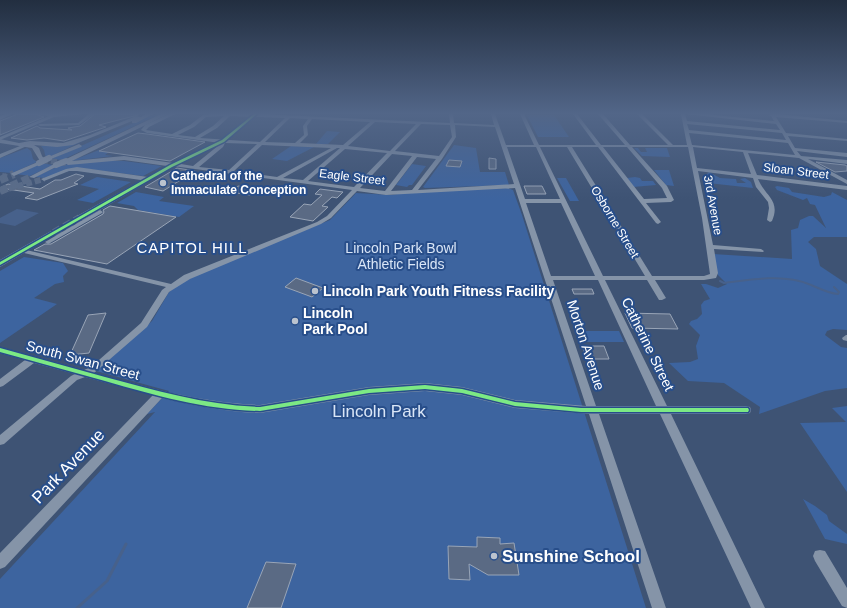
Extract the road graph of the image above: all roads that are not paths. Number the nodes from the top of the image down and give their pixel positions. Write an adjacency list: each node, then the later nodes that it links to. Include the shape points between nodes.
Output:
1 (11, 142): 22 (main road)
2 (72, 142): 22 (main road, via 49,146 28,143)
3 (83, 142): 39 (main road)
4 (85, 142): 39 (main road)
5 (102, 142): 42 (main road)
6 (107, 142): 42 (main road)
7 (220, 142): 44 (main road)
8 (222, 142): 45 (street)
9 (250, 142): 20 (street)
10 (349, 142): 31 (street)
11 (400, 142): 34 (street)
12 (450, 142): 40 (street)
13 (502, 142): 23 (street, Morton Avenue)
14 (536, 142): 24 (street, Catherine Street)
15 (596, 142): 26 (street)
16 (626, 142): 27 (street)
17 (668, 142): 28 (street)
18 (689, 142): 29 (street, 3rd Avenue)
19 (789, 142): 32 (street)
20 (262, 143): 21 (street); 47 (street)
21 (298, 144): 30 (street)
22 (24, 145): 37 (street); 41 (main road, via 36,148)
23 (503, 146): 24 (street); 56 (street, Morton Avenue)
24 (538, 146): 25 (street); 62 (street, Catherine Street)
25 (569, 146): 26 (street); 76 (street, Osborne Street)
26 (599, 146): 27 (street); 63 (street)
27 (629, 146): 28 (street); 63 (street, via 665,187 671,200)
28 (672, 146): 29 (street)
29 (690, 146): 33 (street); 46 (street, 3rd Avenue)
30 (336, 147): 31 (street); 53 (street)
31 (344, 147): 34 (street); 54 (street)
32 (794, 149): 36 (street); 38 (street)
33 (745, 151): 38 (street); 50 (street)
34 (390, 152): 35 (street); 58 (street)
35 (416, 155): 40 (street); 60 (street)
36 (847, 155)
37 (0, 156)
38 (799, 157): 43 (street); 55 (street)
39 (49, 158): 41 (main road, bridge)
40 (440, 158): 59 (street)
41 (41, 161): 48 (main road)
42 (66, 162): 44 (main road, Eagle Street, via 124,158); 49 (main road, bridge)
43 (847, 162)
44 (175, 165): 45 (street, Eagle Street); 52 (main road)
45 (194, 167): 47 (street, Eagle Street)
46 (695, 169): 50 (street, Sloan Street); 70 (street, 3rd Avenue)
47 (230, 172): 53 (street, Eagle Street)
48 (14, 174)
49 (32, 177)
50 (755, 177): 57 (street, Sloan Street); 66 (street, via 759,187 771,202)
51 (44, 179): 52 (street, via 77,169)
52 (148, 179): 65 (main road)
53 (277, 179): 54 (street, Eagle Street)
54 (304, 182): 58 (street, Eagle Street)
55 (847, 182)
56 (516, 186): 59 (street, Eagle Street); 61 (street, Morton Avenue)
57 (847, 188)
58 (356, 189): 60 (street, Eagle Street); 77 (street, via 325,220 197,272)
59 (414, 190): 60 (street, Eagle Street)
60 (386, 193)
61 (522, 201): 62 (street); 74 (street, Morton Avenue)
62 (563, 201): 75 (street, Catherine Street)
63 (642, 202): 67 (street)
64 (100, 212): 69 (street)
65 (80, 218)
66 (770, 220)
67 (658, 222)
68 (54, 233): 71 (main road)
69 (48, 242)
70 (710, 247): 72 (street); 76 (street, 3rd Avenue, via 713,272 704,278)
71 (22, 251): 73 (main road); 77 (street)
72 (761, 251)
73 (0, 264)
74 (548, 278): 75 (street); 84 (street, Morton Avenue)
75 (600, 278): 76 (street); 85 (street, Catherine Street)
76 (648, 278): 78 (street, Osborne Street)
77 (172, 286): 81 (street, via 163,294 144,325 94,369)
78 (662, 298)
79 (0, 350): 80 (street, South Swan Street)
80 (33, 359): 81 (street, South Swan Street); 82 (street)
81 (86, 373): 83 (street, South Swan Street); 87 (street, via 74,378)
82 (0, 384)
83 (160, 394): 84 (street, South Swan Street, via 217,406 260,409 369,391 425,387 462,391 515,404); 89 (street, Park Avenue)
84 (592, 410): 85 (street); 91 (street, Morton Avenue)
85 (664, 410): 86 (street); 92 (street, Catherine Street)
86 (746, 410)
87 (0, 441)
88 (820, 556): 90 (street)
89 (0, 562)
90 (847, 601)
91 (659, 608)
92 (758, 608)

